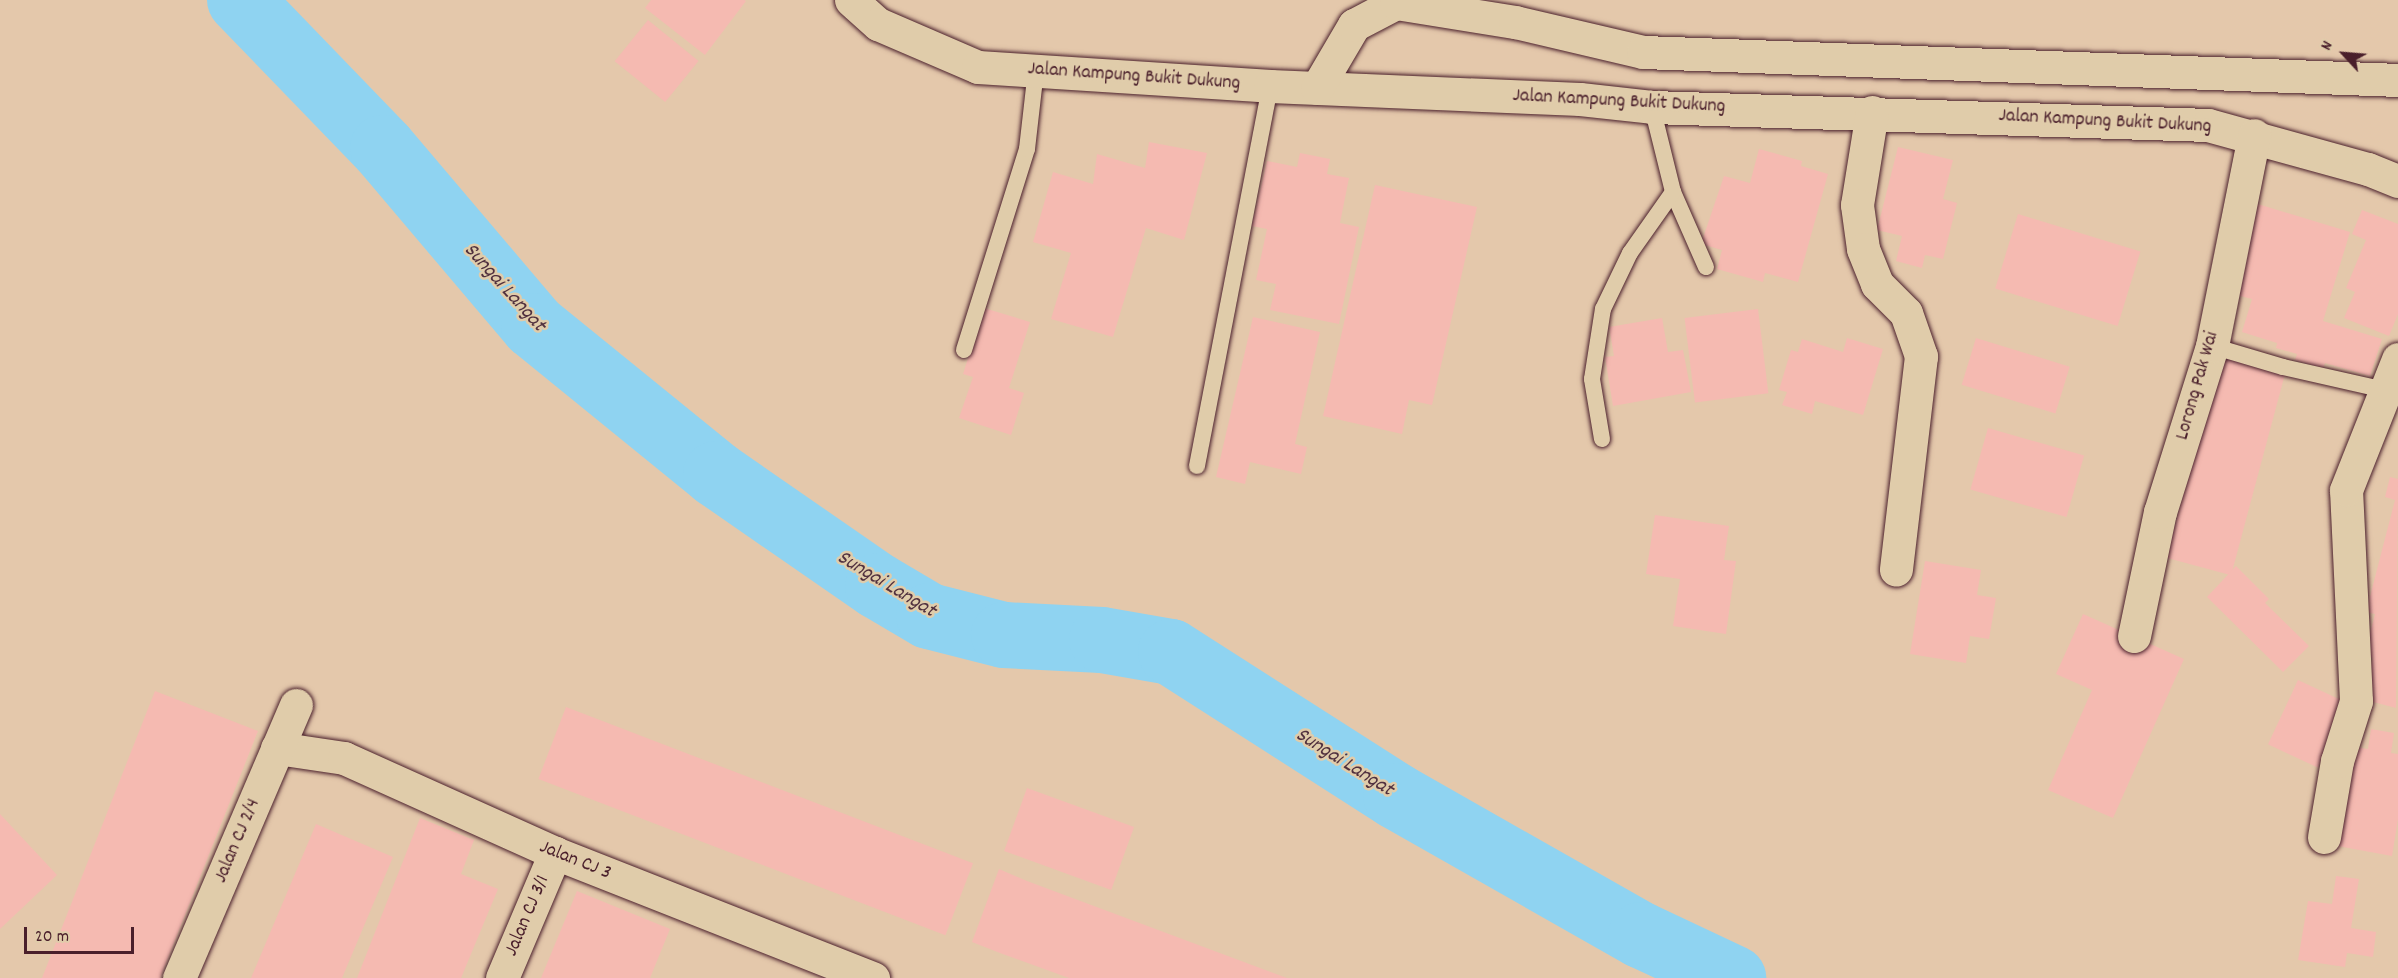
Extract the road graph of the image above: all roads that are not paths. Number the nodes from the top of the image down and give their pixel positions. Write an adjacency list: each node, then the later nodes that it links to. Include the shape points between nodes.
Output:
1 (851, 0): 2 (main road, Jalan Kampung Bukit Dukung, via 878,24 978,67)
2 (1036, 70): 4 (main road, Jalan Kampung Bukit Dukung); 13 (lane, via 1027,149)
3 (2398, 80): 5 (main road, via 1644,51 1515,22 1396,3 1354,25)
4 (1270, 86): 5 (main road, Jalan Kampung Bukit Dukung); 17 (lane)
5 (1317, 88): 6 (main road, Jalan Kampung Bukit Dukung, via 1580,99)
6 (1652, 107): 7 (main road, Jalan Kampung Bukit Dukung); 10 (lane)
7 (1872, 112): 8 (main road, Jalan Kampung Bukit Dukung, via 2208,125); 18 (main road, via 1857,205 1863,249 1877,284 1906,313 1921,356)
8 (2254, 135): 9 (main road, Jalan Kampung Bukit Dukung); 12 (main road, Lorong Pak Wai)
9 (2398, 181)
10 (1673, 192): 11 (lane); 16 (lane, via 1630,253 1604,309 1592,379)
11 (1706, 267)
12 (2211, 346): 15 (lane); 19 (main road, Lorong Pak Wai, via 2160,512)
13 (964, 350)
14 (2398, 359): 15 (main road)
15 (2385, 390): 22 (main road, via 2346,490 2356,701 2337,761)
16 (1602, 439)
17 (1197, 466)
18 (1896, 570)
19 (2134, 636)
20 (296, 705): 21 (main road, Jalan CJ 2/4)
21 (277, 748): 23 (main road, Jalan CJ 3, via 344,758); 25 (main road, Jalan CJ 2/4)
22 (2324, 837)
23 (555, 853): 24 (main road, Jalan CJ 3); 26 (main road, Jalan CJ 3/1)
24 (813, 968): 27 (main road, Jalan CJ 3)
25 (179, 978)
26 (502, 978)
27 (873, 978)

